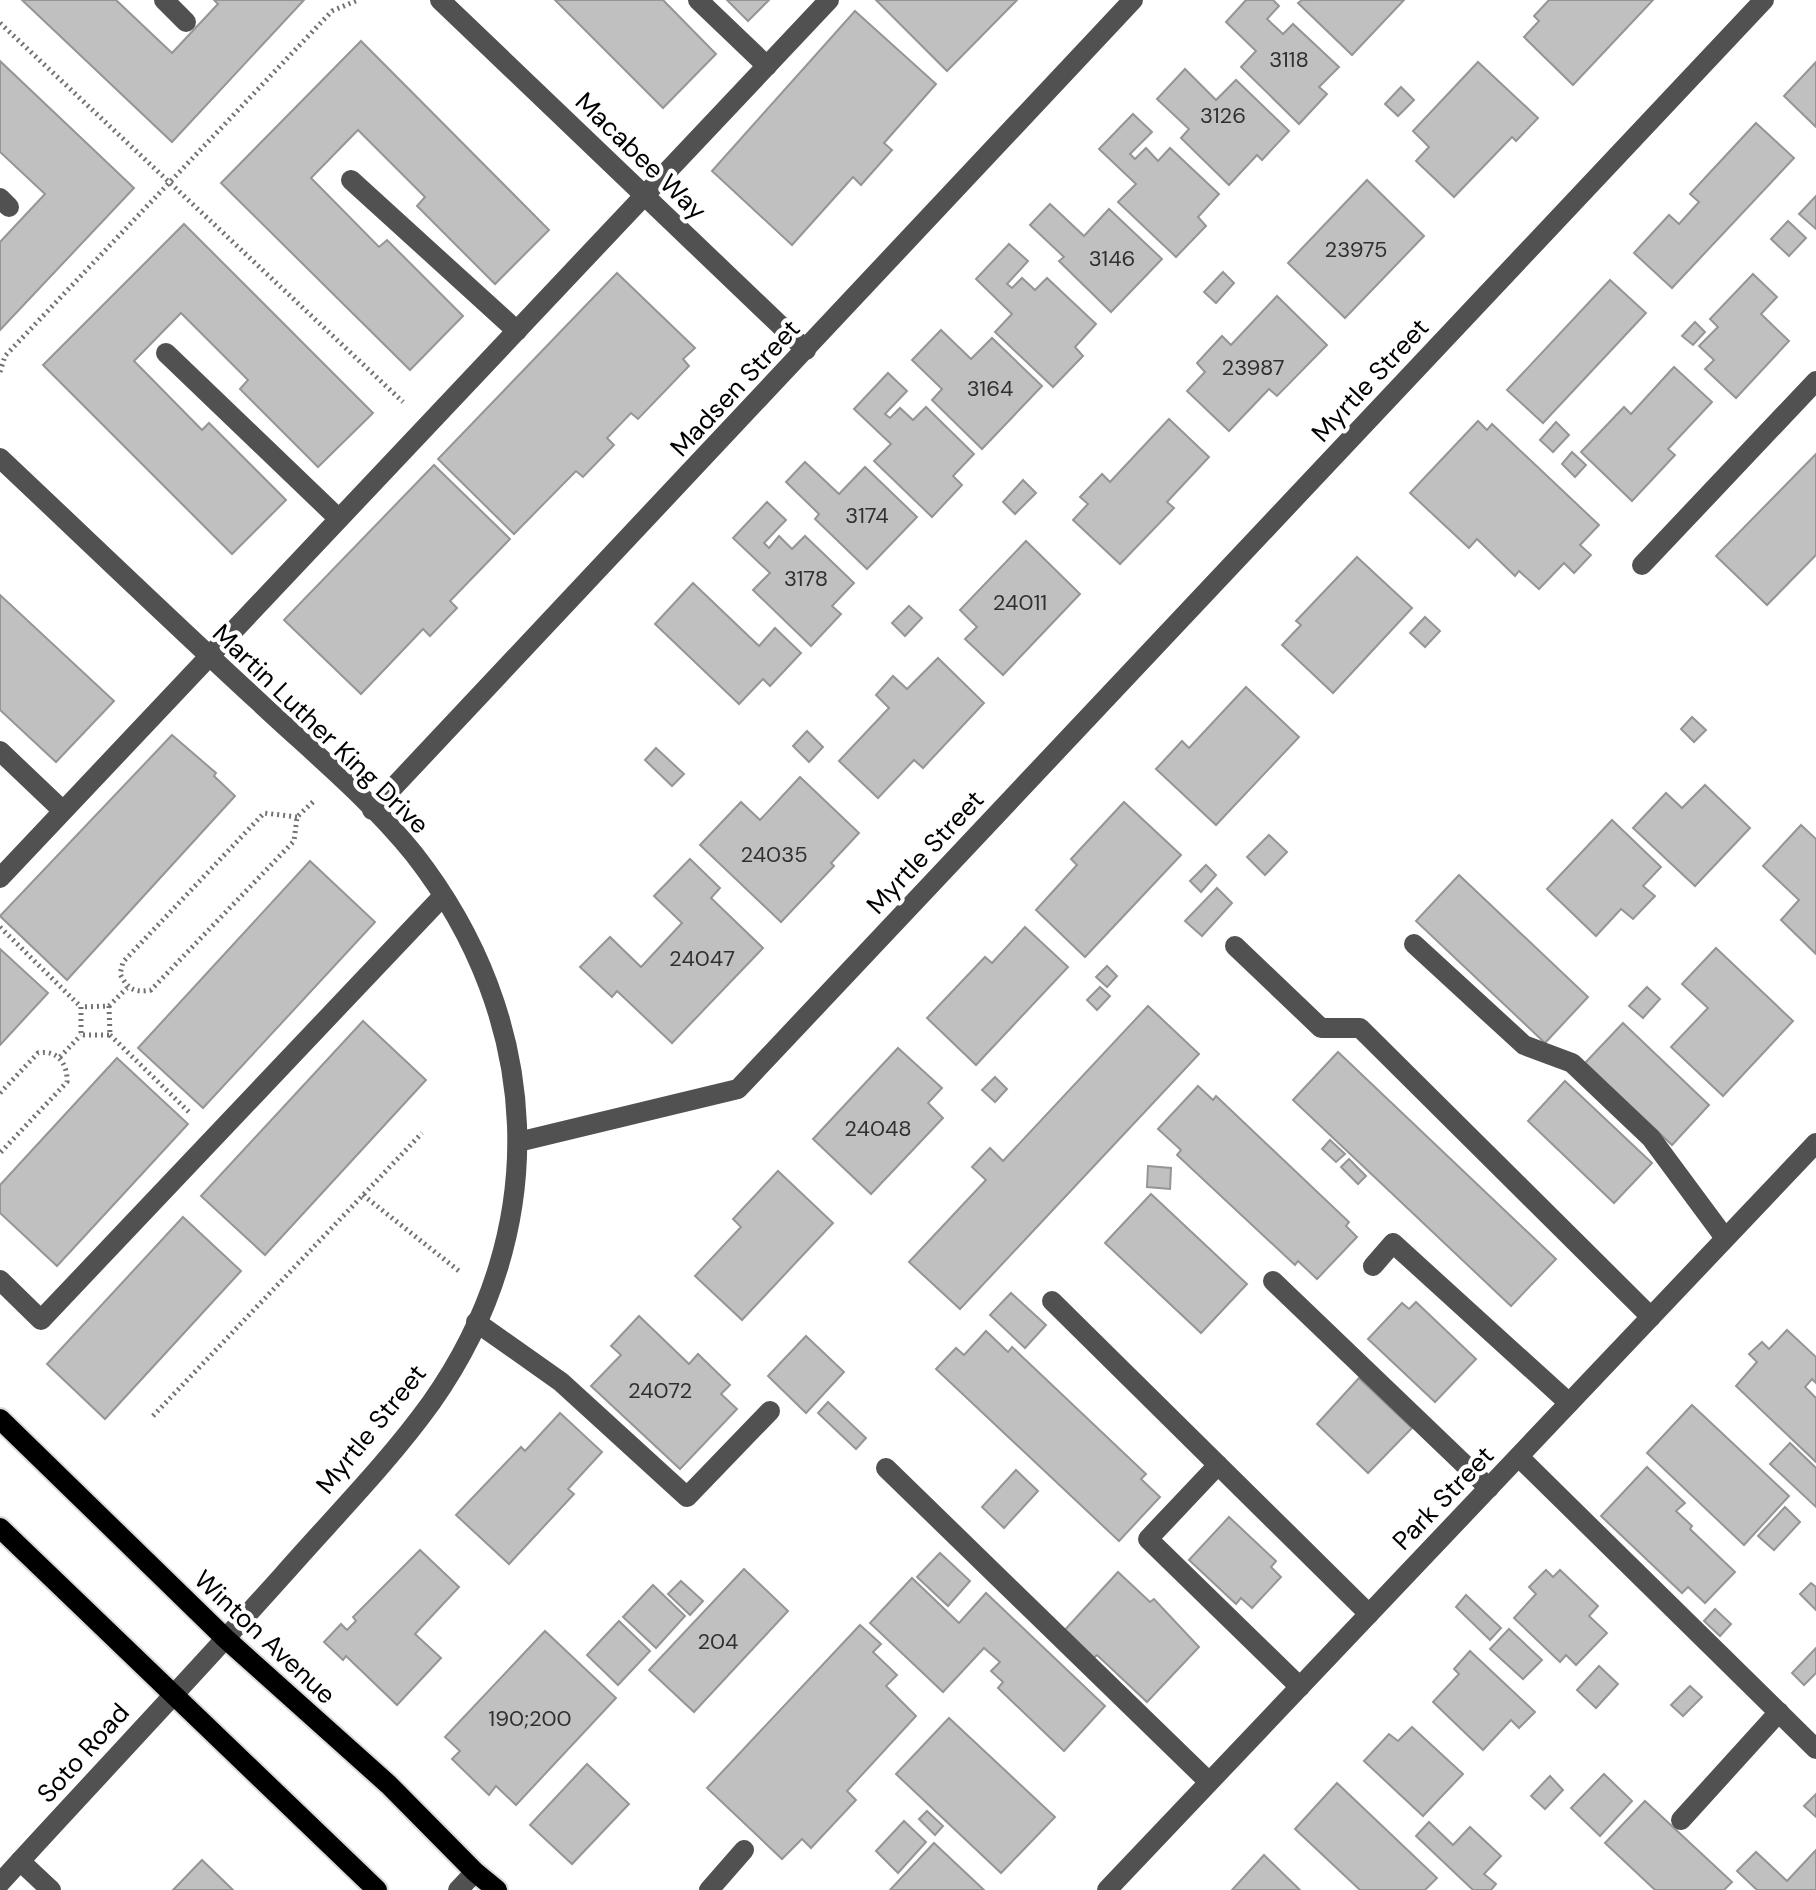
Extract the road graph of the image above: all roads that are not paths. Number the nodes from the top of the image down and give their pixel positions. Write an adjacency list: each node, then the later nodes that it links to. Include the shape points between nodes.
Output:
1 (164, 0): 7 (street)
2 (440, 0): 10 (street, Macabee Way)
3 (698, 0): 8 (street)
4 (829, 0): 8 (street)
5 (1133, 0): 12 (street, Madsen Street)
6 (1764, 0): 26 (street, Myrtle Street, via 738,1089)
7 (186, 22)
8 (767, 66): 10 (street)
9 (351, 180): 11 (street)
10 (645, 196): 11 (street); 12 (street, Macabee Way)
11 (517, 331): 16 (street)
12 (806, 350): 21 (street, Madsen Street)
13 (166, 353): 16 (street)
14 (1816, 381): 17 (street)
15 (0, 458): 18 (street, Martin Luther King Drive)
16 (338, 518): 18 (street)
17 (1642, 565)
18 (207, 654): 20 (street); 21 (street, Martin Luther King Drive)
19 (0, 751): 20 (street)
20 (62, 810): 22 (street)
21 (372, 810): 23 (street, Martin Luther King Drive, via 412,852)
22 (0, 878)
23 (443, 896): 26 (street, Martin Luther King Drive, via 482,964 502,1025 515,1072); 30 (street, via 41,1320)
24 (1414, 944): 28 (street, via 1524,1045 1572,1063 1651,1138)
25 (1235, 946): 33 (street, via 1321,1028 1360,1028)
26 (518, 1142): 34 (street, Myrtle Street, via 510,1213)
27 (1816, 1143): 28 (street, Park Street)
28 (1725, 1238): 33 (street, Park Street)
29 (1373, 1266): 35 (street, via 1393,1243)
30 (0, 1280)
31 (1273, 1281): 41 (street)
32 (1052, 1301): 39 (street)
33 (1651, 1317): 35 (street, Park Street)
34 (476, 1322): 36 (street, via 561,1382 687,1497); 44 (street, Myrtle Street, via 410,1431)
35 (1569, 1403): 38 (street, Park Street)
36 (770, 1411)
37 (0, 1419): 44 (main road, Winton Avenue)
38 (1519, 1457): 41 (street, Park Street); 47 (street)
39 (1218, 1465): 43 (street); 45 (street, via 1148,1539)
40 (886, 1468): 49 (street)
41 (1489, 1488): 43 (street, Park Street)
42 (0, 1528): 46 (main road)
43 (1369, 1614): 45 (street, Park Street)
44 (226, 1639): 46 (street, Myrtle Street); 53 (main road, Winton Avenue, via 389,1785)
45 (1300, 1687): 49 (street, Park Street)
46 (173, 1693): 52 (street, Soto Road); 56 (main road)
47 (1779, 1712): 48 (street); 50 (street)
48 (1816, 1749)
49 (1209, 1782): 60 (street, Park Street)
50 (1681, 1820)
51 (744, 1850): 59 (street)
52 (20, 1861): 54 (street, Soto Road); 55 (street)
53 (475, 1872): 57 (street); 58 (main road, Winton Avenue)
54 (0, 1883)
55 (51, 1890)
56 (377, 1890)
57 (458, 1890)
58 (497, 1890)
59 (709, 1890)
60 (1107, 1890)

